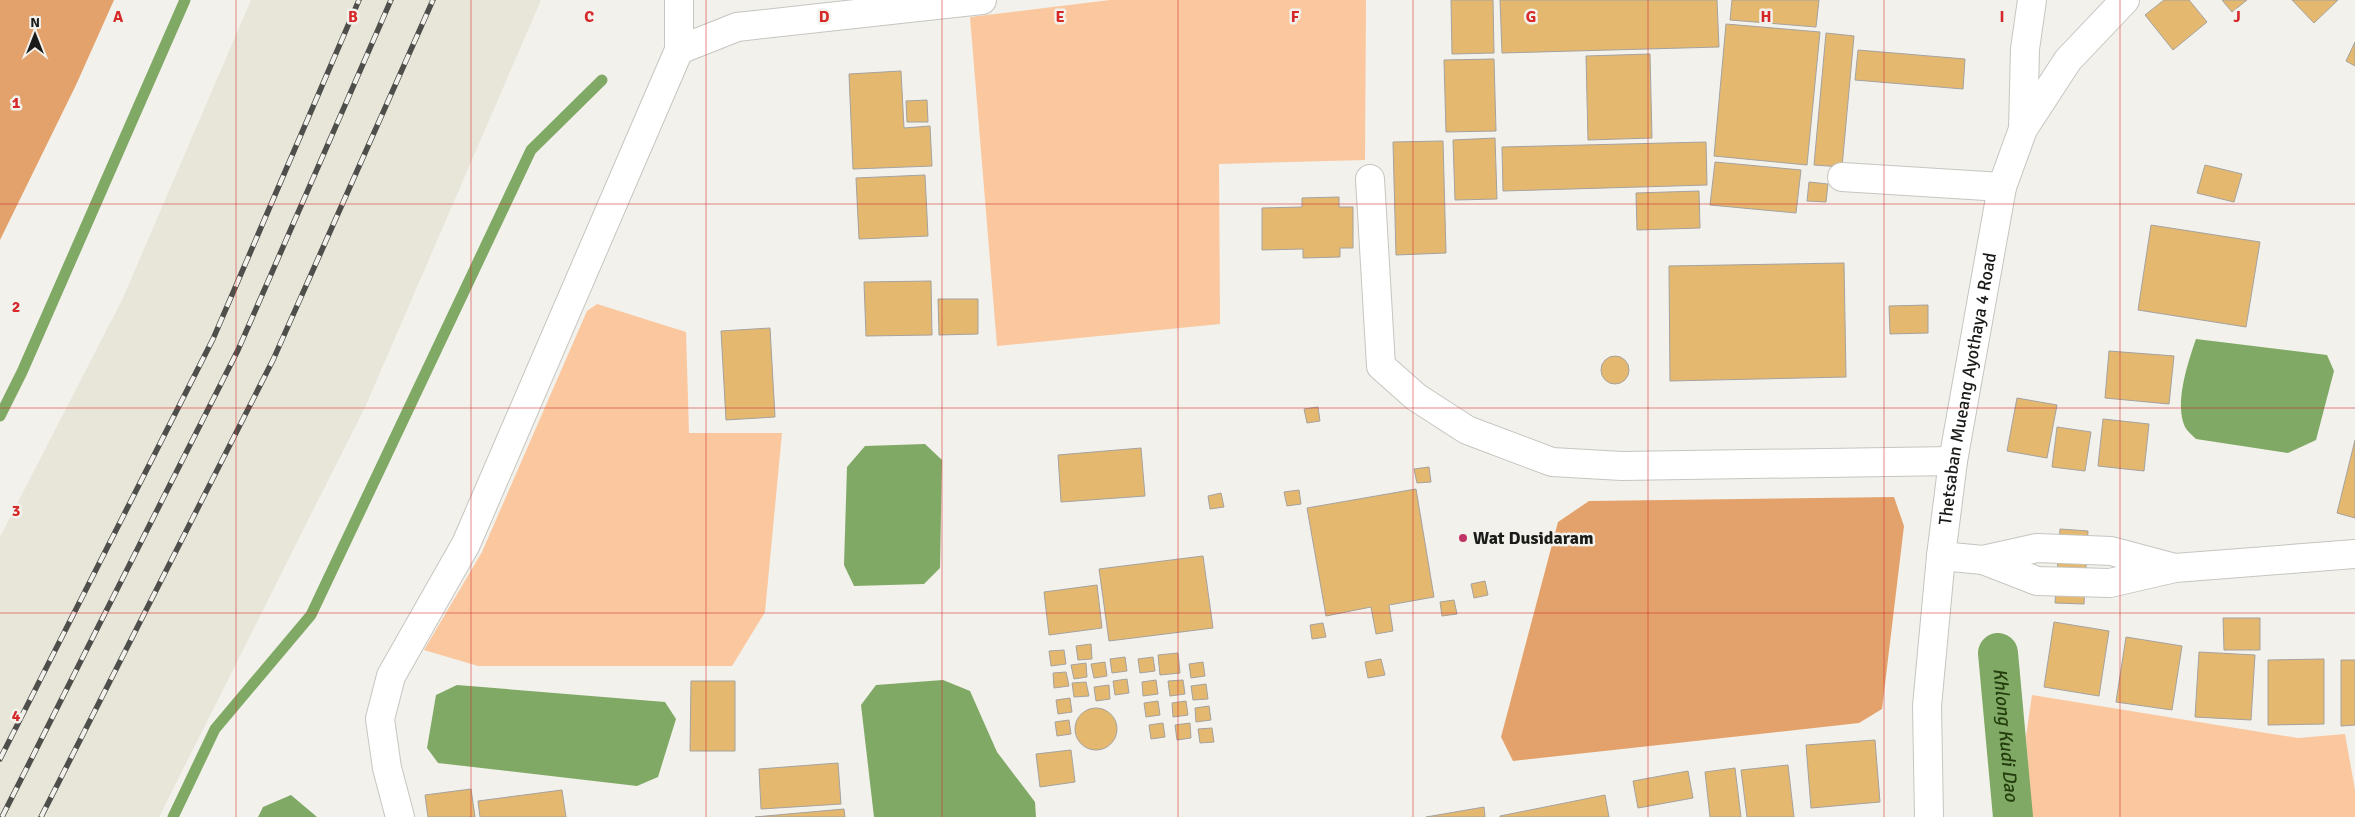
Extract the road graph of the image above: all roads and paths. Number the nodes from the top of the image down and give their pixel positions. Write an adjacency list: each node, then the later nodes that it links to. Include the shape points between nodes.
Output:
1 (679, 0): 5 (street)
2 (982, 0): 5 (street, via 737,27)
3 (2032, 0): 6 (street, via 2026,49)
4 (2125, 0): 6 (street, Thetsaban Mueang Ayothaya 4 Road, via 2068,60)
5 (679, 50): 13 (street, via 466,544 391,676 380,719 387,768)
6 (2023, 129): 9 (street, Thetsaban Mueang Ayothaya 4 Road)
7 (1842, 177): 9 (street)
8 (1370, 179): 10 (street, via 1381,366 1416,397 1467,430 1552,462 1622,466)
9 (2002, 187): 10 (street, Thetsaban Mueang Ayothaya 4 Road)
10 (1953, 461): 12 (street, Thetsaban Mueang Ayothaya 4 Road)
11 (2355, 554): 12 (street, via 2175,568 2110,583 2037,581 1983,560)
12 (1941, 556): 14 (street, Thetsaban Mueang Ayothaya 4 Road, via 1927,706)
13 (400, 817)
14 (1930, 817)

